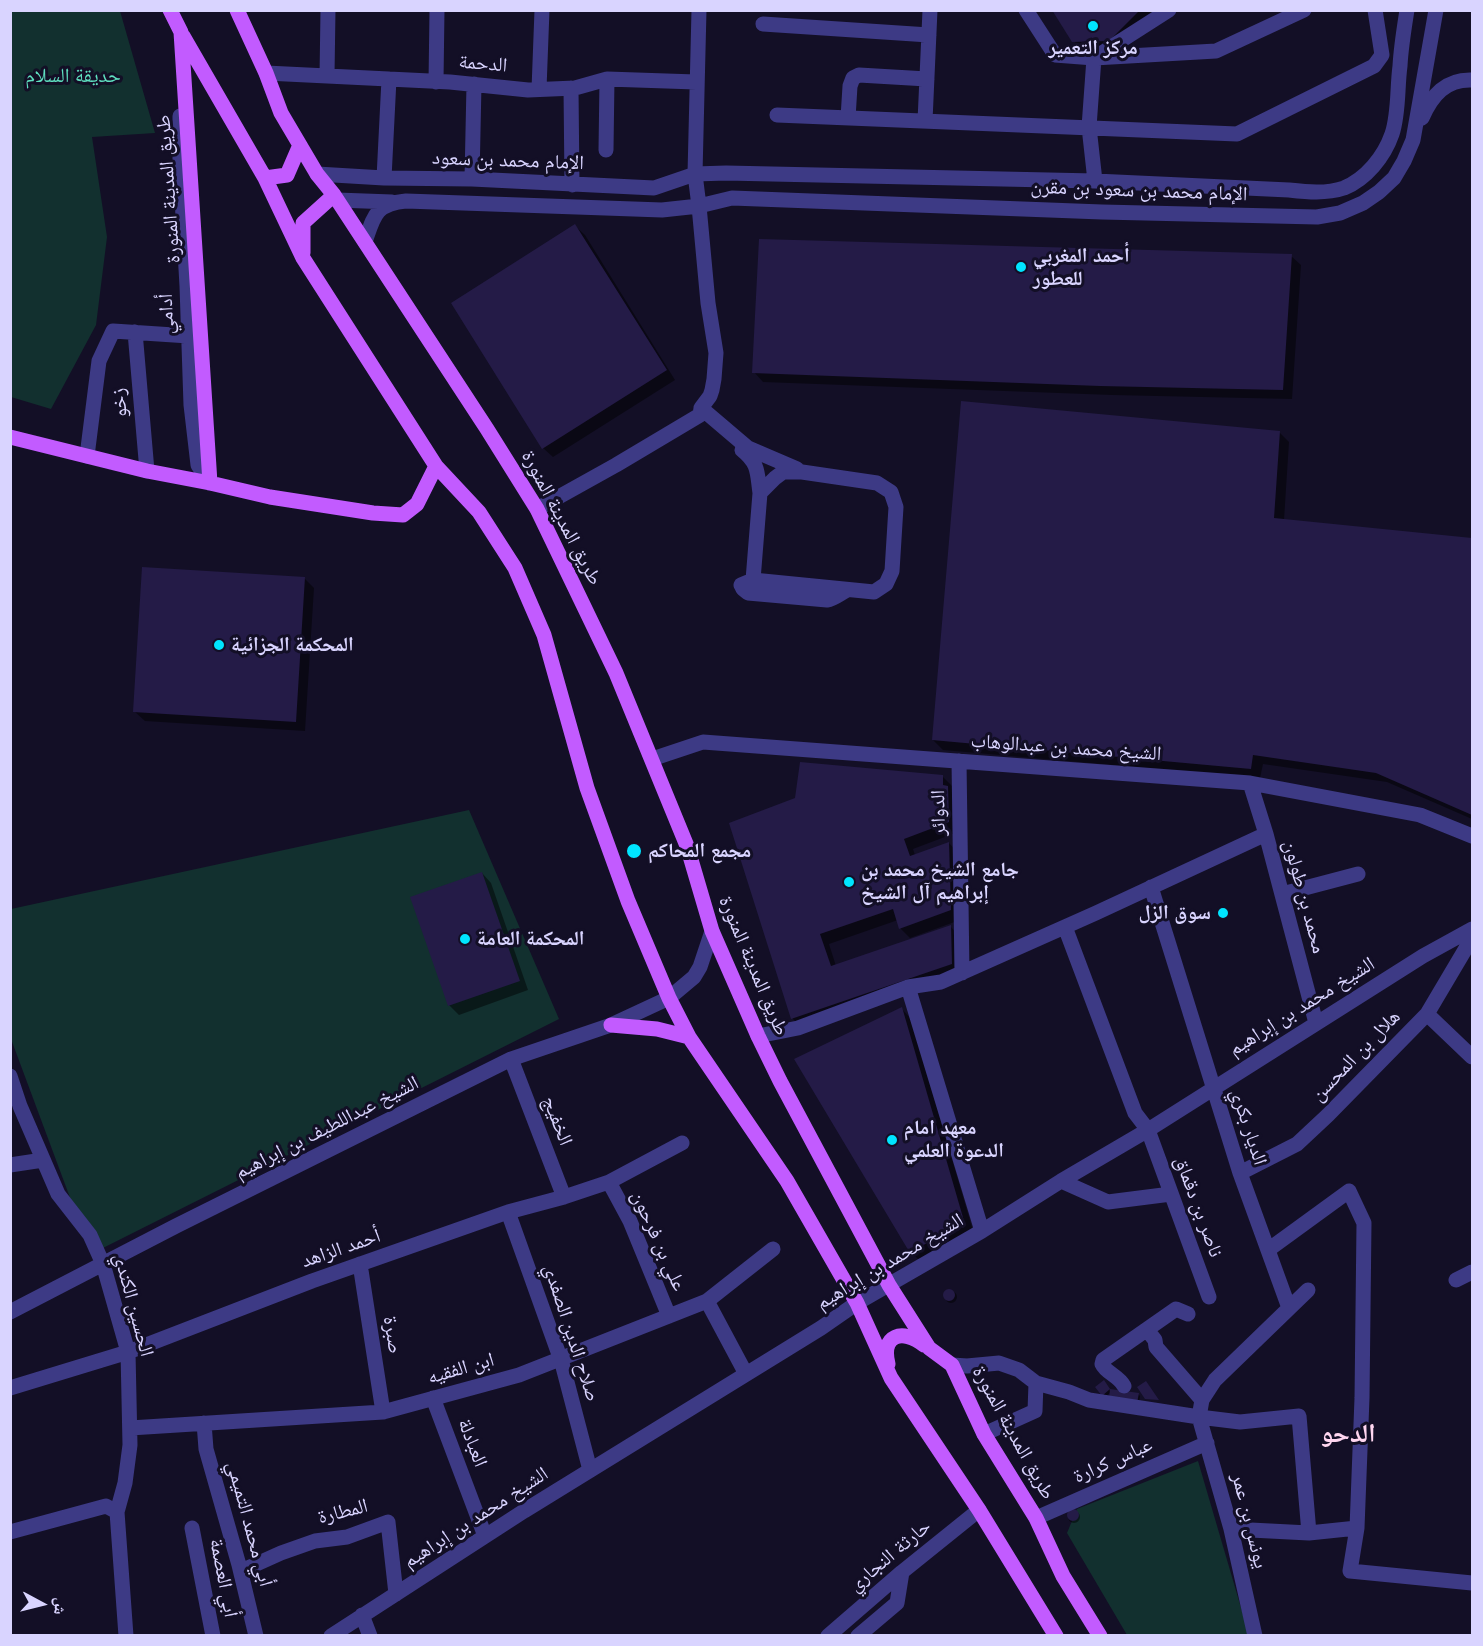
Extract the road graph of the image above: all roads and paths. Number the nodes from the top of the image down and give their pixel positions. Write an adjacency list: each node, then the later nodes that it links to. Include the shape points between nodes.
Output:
1 (170, 10): 15 (main road, طريق المدينة المنورة)
2 (237, 10): 18 (main road, طريق المدينة المنورة)
3 (328, 10): 19 (street)
4 (437, 10): 24 (street)
5 (542, 10): 28 (street)
6 (699, 10): 25 (street)
7 (930, 10): 16 (street)
8 (1026, 10): 17 (street, via 1055,55)
9 (1169, 10): 17 (street)
10 (1305, 10): 17 (street, via 1216,51)
11 (1375, 10): 32 (street, via 1382,55 1374,66 1237,134)
12 (1407, 10): 41 (street, الإمام محمد بن سعود بن مقرن, via 1392,134 1382,157 1345,187 1309,192)
13 (1436, 10): 33 (street, الإمام محمد بن سعود بن مقرن)
14 (763, 24): 16 (street)
15 (181, 32): 38 (main road, طريق المدينة المنورة); 49 (street, أدامي, via 180,164); 56 (main road, طريق المدينة المنورة)
16 (929, 35): 21 (street)
17 (1094, 58): 32 (street)
18 (266, 73): 19 (street, الدحمة); 34 (main road, طريق المدينة المنورة, via 281,113)
19 (327, 76): 20 (street, الدحمة)
20 (389, 79): 24 (street, الدحمة); 39 (street)
21 (927, 79): 30 (street, via 858,75 852,78); 31 (street)
22 (607, 80): 25 (street, الدحمة); 27 (street, الدحمة); 35 (street)
23 (1473, 80): 33 (street, via 1454,81 1442,88 1427,107)
24 (436, 82): 26 (street, الدحمة)
25 (696, 82): 37 (street)
26 (474, 84): 28 (street, الدحمة); 40 (street)
27 (571, 88): 28 (street, الدحمة); 42 (street)
28 (539, 89)
29 (777, 115): 30 (street)
30 (848, 118): 31 (street)
31 (924, 121): 32 (street)
32 (1089, 127): 41 (street)
33 (1413, 140): 45 (street, الإمام محمد بن سعود بن مقرن, via 1394,178 1379,192 1340,213 1317,217 732,198)
34 (300, 145): 36 (main road, طريق المدينة المنورة); 38 (main road, via 287,175)
35 (606, 150)
36 (317, 174): 39 (street, الإمام محمد بن سعود); 43 (main road, طريق المدينة المنورة)
37 (695, 174): 41 (street, الإمام محمد بن سعود بن مقرن); 42 (street, الإمام محمد بن سعود, via 654,188); 45 (street)
38 (265, 178): 47 (main road, طريق المدينة المنورة)
39 (384, 178): 40 (street, الإمام محمد بن سعود)
40 (472, 179): 42 (street, الإمام محمد بن سعود)
41 (1095, 181)
42 (572, 185)
43 (335, 197): 44 (street); 46 (main road, طريق المدينة المنورة); 47 (main road, via 303,223)
44 (392, 202): 45 (street, via 662,210); 46 (street, via 375,213)
45 (699, 206): 50 (street, via 716,353 712,390)
46 (365, 242): 58 (main road, طريق المدينة المنورة)
47 (303, 258): 53 (main road, طريق المدينة المنورة)
48 (135, 332): 49 (street); 52 (street, via 113,331 99,361); 54 (street, زخو)
49 (189, 336): 56 (street, أدامي, via 198,465)
50 (700, 412): 55 (street, via 748,448); 57 (street, via 752,458); 58 (street)
51 (10, 437): 52 (main road)
52 (87, 456): 54 (main road)
53 (436, 466): 56 (main road, via 417,504 403,515 270,497); 73 (main road, طريق المدينة المنورة, via 479,512 519,577 544,635 587,788)
54 (147, 471): 56 (main road)
55 (802, 472): 57 (street, via 783,472); 57 (street, via 877,483 891,492 896,507 892,571 886,584 874,592 847,590 827,600 743,590 741,585 753,580)
56 (210, 483)
57 (760, 493)
58 (537, 509): 59 (main road, طريق المدينة المنورة, via 616,673)
59 (652, 759): 60 (street, الشيخ محمد بن عبدالوهاب, via 703,742); 69 (main road, طريق المدينة المنورة, via 687,846)
60 (959, 762): 61 (street, الشيخ محمد بن عبدالوهاب); 71 (street, الدوائر)
61 (1250, 783): 62 (street, محمد بن طولون); 63 (street, الشيخ محمد بن عبدالوهاب, via 1420,815)
62 (1266, 834): 65 (street); 66 (street, محمد بن طولون)
63 (1473, 837)
64 (1358, 874): 66 (street)
65 (1151, 887): 67 (street); 82 (street, الديار بكري)
66 (1282, 894): 75 (street, محمد بن طولون)
67 (1065, 927): 71 (street); 83 (street, ناصر بن دقماق, via 1135,1113)
68 (1473, 929): 75 (street, الشيخ محمد بن إبراهيم)
69 (712, 931): 73 (street, الشيخ عبداللطيف بن إبراهيم, via 694,977); 77 (main road, طريق المدينة المنورة)
70 (1473, 938): 74 (street, هلال بن المحسن)
71 (962, 973): 72 (street, via 940,982)
72 (908, 987): 77 (street, via 798,1028); 93 (street)
73 (669, 998): 76 (street, الشيخ عبداللطيف بن إبراهيم); 78 (main road, طريق المدينة المنورة)
74 (1427, 1014): 79 (street); 87 (street, هلال بن المحسن, via 1297,1144)
75 (1316, 1023): 82 (street, الشيخ محمد بن إبراهيم)
76 (611, 1025): 78 (main road); 80 (street, الشيخ عبداللطيف بن إبراهيم)
77 (758, 1036): 100 (main road, طريق المدينة المنورة)
78 (690, 1037): 104 (main road, طريق المدينة المنورة, via 787,1181)
79 (1473, 1057)
80 (511, 1059): 91 (street, الخفيج); 96 (street, الشيخ عبداللطيف بن إبراهيم)
81 (10, 1076): 85 (street, الحسين الكندي)
82 (1213, 1088): 83 (street, الشيخ محمد بن إبراهيم); 87 (street, الديار بكري)
83 (1148, 1130): 88 (street, الشيخ محمد بن إبراهيم); 90 (street, ناصر بن دقماق)
84 (682, 1143): 89 (street, أحمد الزاهد)
85 (43, 1160): 86 (street); 96 (street, الحسين الكندي, via 58,1194 90,1235)
86 (10, 1165)
87 (1240, 1173): 95 (street, الديار بكري)
88 (1061, 1181): 90 (street, via 1108,1202); 93 (street, الشيخ محمد بن إبراهيم)
89 (609, 1182): 91 (street, أحمد الزاهد); 108 (street, علي بن فرحون, via 630,1221)
90 (1171, 1194): 102 (street, ناصر بن دقماق)
91 (564, 1197): 92 (street, أحمد الزاهد)
92 (508, 1212): 97 (street, أحمد الزاهد); 112 (street, صلاح الدين الصفدي)
93 (982, 1231): 100 (street, الشيخ محمد بن إبراهيم)
94 (773, 1249): 103 (street, ابن الفقيه)
95 (1268, 1250): 105 (street, الديار بكري); 132 (street, via 1349,1191 1364,1223)
96 (103, 1264): 106 (street, الشيخ عبداللطيف بن إبراهيم); 111 (street, الحسين الكندي)
97 (360, 1264): 111 (street, أحمد الزاهد); 121 (street, صبرة)
98 (1473, 1272): 99 (street)
99 (1456, 1280)
100 (889, 1285): 104 (street, الشيخ محمد بن إبراهيم); 110 (main road, طريق المدينة المنورة)
101 (1308, 1290): 105 (street)
102 (1209, 1297)
103 (707, 1301): 108 (street, ابن الفقيه); 114 (street)
104 (857, 1304): 114 (street, الشيخ محمد بن إبراهيم); 115 (main road, طريق المدينة المنورة)
105 (1290, 1308): 120 (street, via 1215,1380)
106 (10, 1312)
107 (1188, 1314): 109 (street, via 1176,1309)
108 (669, 1316): 112 (street, ابن الفقيه)
109 (1147, 1330): 117 (street, via 1103,1360 1103,1367); 120 (street, via 1156,1347)
110 (929, 1348): 113 (main road, طريق المدينة المنورة); 115 (main road, via 909,1335 891,1340 885,1352)
111 (128, 1352): 118 (street, أحمد الزاهد); 124 (street, الحسين الكندي)
112 (560, 1358): 119 (street, ابن الفقيه); 127 (street, صلاح الدين الصفدي)
113 (952, 1365): 116 (street, via 999,1363 1019,1370); 125 (main road, طريق المدينة المنورة)
114 (746, 1374): 127 (street, الشيخ محمد بن إبراهيم)
115 (891, 1378): 128 (main road, طريق المدينة المنورة)
116 (1036, 1383): 122 (street, via 1089,1400); 125 (street, via 1035,1411)
117 (1124, 1386)
118 (10, 1388)
119 (433, 1398): 121 (street, ابن الفقيه); 136 (street, العبادلة)
120 (1202, 1400): 122 (street)
121 (383, 1412): 123 (street, ابن الفقيه)
122 (1199, 1417): 126 (street, يونس بن عمر); 135 (street, via 1240,1422 1299,1416)
123 (204, 1424): 124 (street, ابن الفقيه); 137 (street, أبي محمد التميمي, via 206,1449)
124 (130, 1428): 129 (street, الحسين الكندي, via 125,1483)
125 (984, 1434): 130 (main road, طريق المدينة المنورة)
126 (1207, 1443): 130 (street, عباس كرارة); 133 (street, يونس بن عمر)
127 (590, 1470): 136 (street, الشيخ محمد بن إبراهيم)
128 (979, 1510): 138 (street, حارثة النجاري); 149 (main road, طريق المدينة المنورة)
129 (117, 1512): 134 (street, via 106,1506); 142 (street, الحسين الكندي)
130 (1036, 1518): 150 (main road, طريق المدينة المنورة, via 1063,1576)
131 (192, 1528): 143 (street, أبي العصمة)
132 (1357, 1528): 135 (street); 139 (street, via 1350,1571)
133 (1231, 1529): 135 (street); 151 (street, يونس بن عمر)
134 (10, 1532)
135 (1310, 1533)
136 (485, 1536): 140 (street, الشيخ محمد بن إبراهيم)
137 (241, 1570): 140 (street, المطارة, via 315,1541 347,1537 388,1522); 144 (street, أبي محمد التميمي)
138 (902, 1572): 147 (street, حارثة النجاري); 148 (street, via 897,1603)
139 (1473, 1583)
140 (396, 1594): 141 (street, الشيخ محمد بن إبراهيم)
141 (362, 1615): 145 (street, الشيخ محمد بن إبراهيم); 146 (street)
142 (126, 1635)
143 (213, 1635)
144 (256, 1635)
145 (331, 1635)
146 (370, 1635)
147 (828, 1635)
148 (858, 1635)
149 (1056, 1635)
150 (1100, 1635)
151 (1255, 1635)

